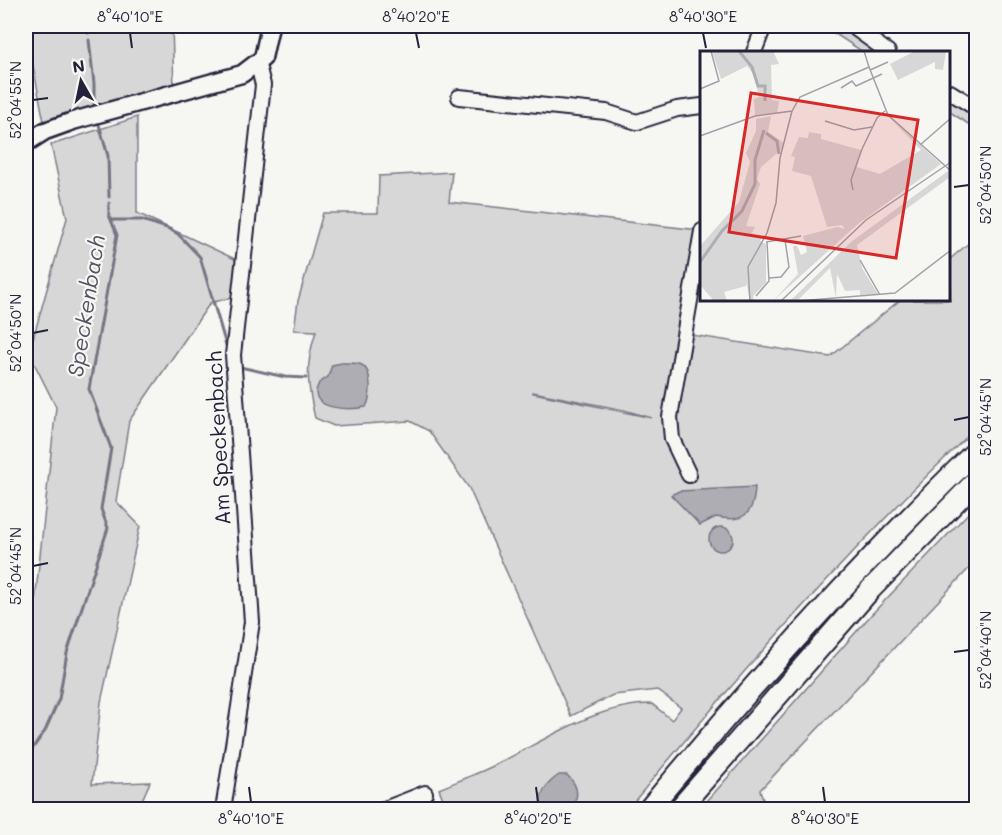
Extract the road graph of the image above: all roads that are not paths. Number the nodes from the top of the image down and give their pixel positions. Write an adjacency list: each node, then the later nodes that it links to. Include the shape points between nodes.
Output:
1 (270, 26): 6 (main road, via 267,49)
2 (764, 26): 4 (street)
3 (852, 26): 5 (street)
4 (754, 51)
5 (887, 51)
6 (258, 64): 11 (main road, via 223,80 48,130); 17 (street, Am Speckenbach, via 263,85 233,355 252,622)
7 (951, 93): 10 (street)
8 (459, 97): 9 (street, via 606,112 637,122)
9 (700, 106)
10 (976, 108)
11 (26, 143)
12 (700, 243): 14 (street, via 670,417 672,439)
13 (976, 451): 19 (highway, via 855,572)
14 (689, 474)
15 (976, 482): 20 (highway, via 839,624)
16 (425, 793): 18 (street)
17 (223, 810)
18 (382, 810)
19 (648, 810)
20 (678, 810)

